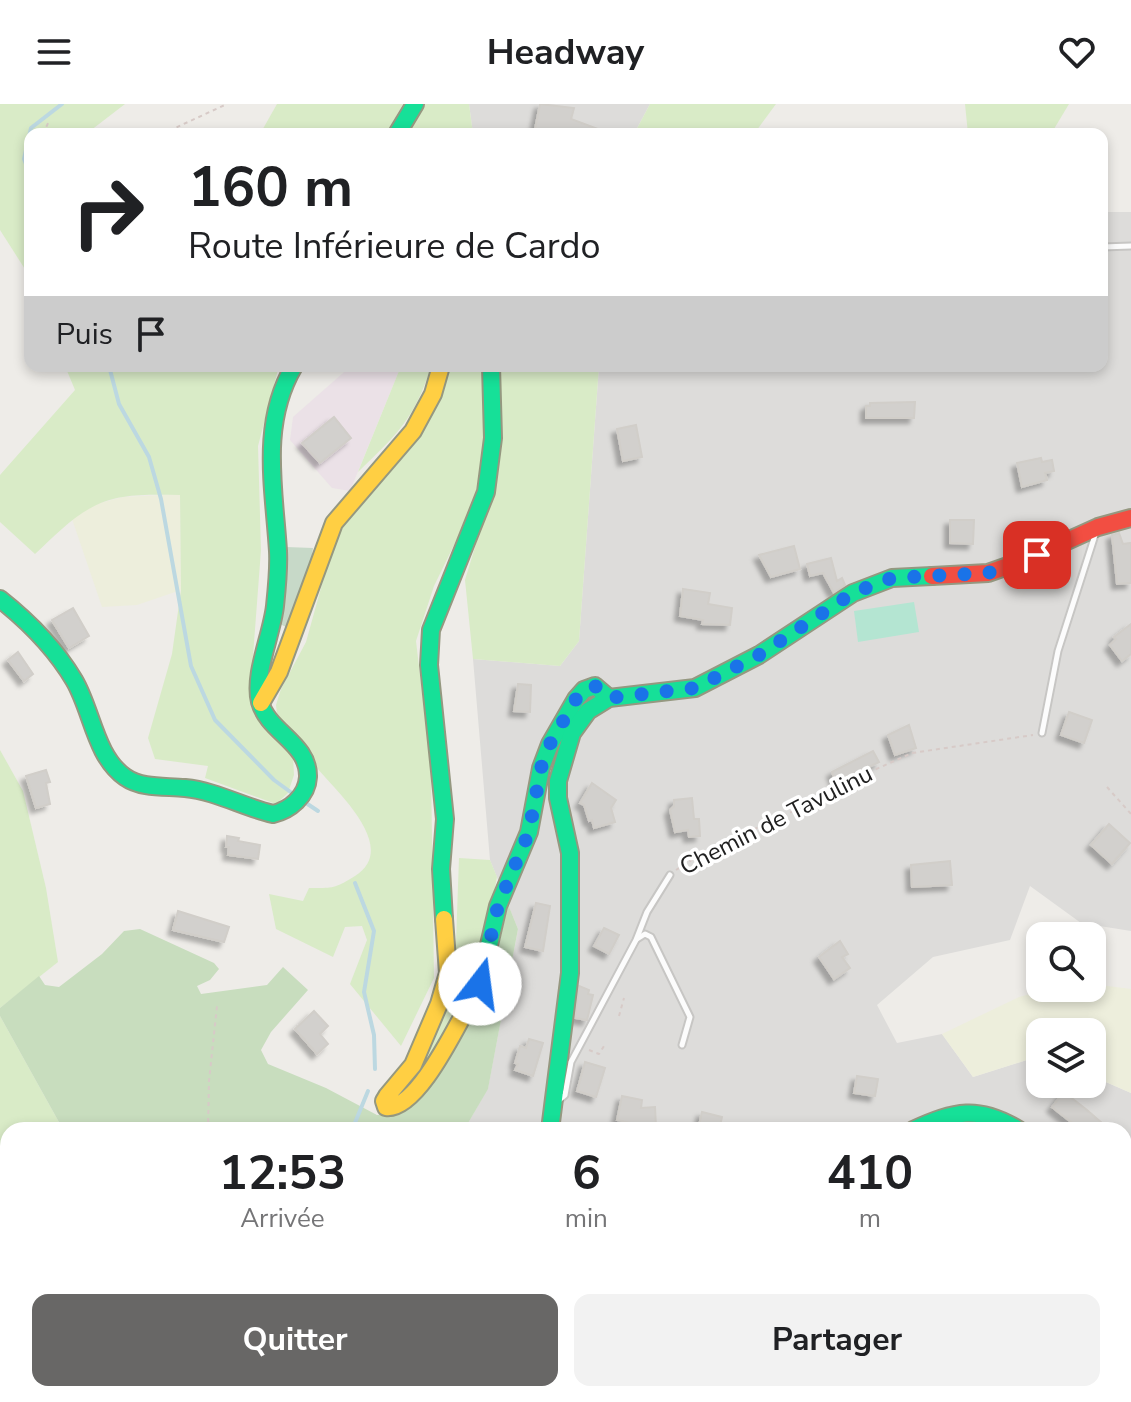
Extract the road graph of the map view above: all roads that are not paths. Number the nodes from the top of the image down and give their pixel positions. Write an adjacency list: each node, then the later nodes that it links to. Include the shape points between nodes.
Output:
1 (415, 104): 2 (street)
2 (401, 128)
3 (1131, 246): 4 (lane)
4 (1108, 247)
5 (291, 372): 12 (street, via 272,418 278,555)
6 (439, 372): 12 (street, via 413,431 334,523 279,672)
7 (491, 372): 11 (street, via 493,438 486,492 431,630 429,665 445,819 441,869 448,973 413,1065 387,1096 386,1107 404,1102 435,1065 480,984 498,906 529,832 550,744 584,690 595,686)
8 (1131, 518): 9 (street)
9 (1098, 527): 11 (street, via 988,573 892,578 853,593 759,655 695,688); 13 (lane, via 1058,651)
10 (0, 599): 12 (street, via 31,622 75,681 105,755 128,780 188,788 283,813 307,785 305,756)
11 (609, 698): 17 (street, via 588,711 572,733 558,781 570,853 570,973)
12 (260, 705)
13 (1042, 733)
14 (670, 875): 15 (lane, Chemin de Tavulinu)
15 (636, 940): 16 (lane, via 645,934 651,937 690,1017); 17 (lane, Chemin de Tavulinu, via 571,1062 565,1095)
16 (682, 1045)
17 (555, 1104): 18 (street)
18 (552, 1122)
19 (931, 1122): 20 (street, via 975,1111)
20 (1007, 1122)

